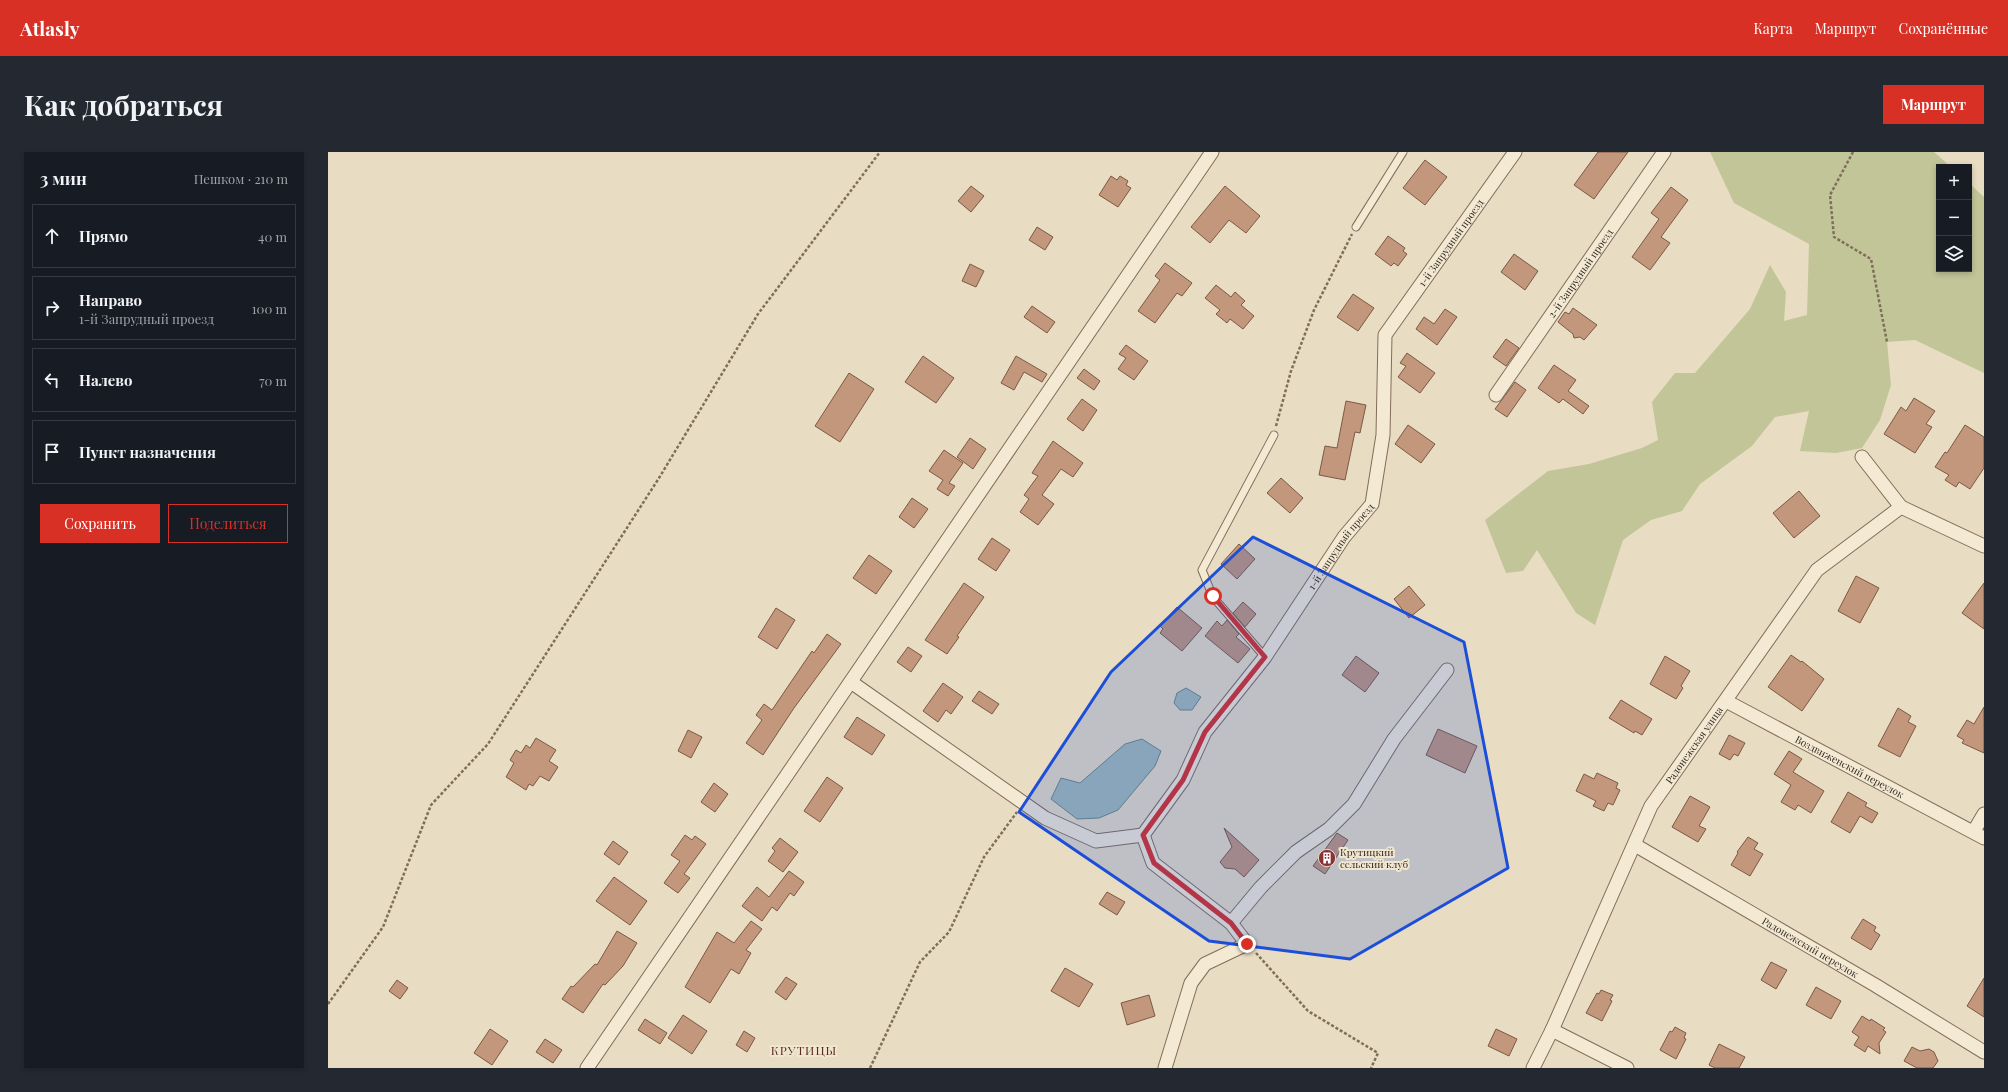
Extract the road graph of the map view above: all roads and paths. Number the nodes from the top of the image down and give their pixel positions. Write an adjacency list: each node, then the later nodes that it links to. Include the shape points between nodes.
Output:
1 (880, 152): 25 (path, via 758,314 659,478 488,744 431,805 383,927)
2 (1212, 152): 16 (street)
3 (1403, 152): 7 (lane)
4 (1514, 152): 14 (street, 1-й Запрудный проезд, via 1385,335 1383,435 1372,504 1344,537)
5 (1664, 152): 9 (street, 2-й Запрудный проезд)
6 (1853, 152): 8 (path, via 1830,195 1834,237 1871,259)
7 (1356, 227): 10 (path, via 1314,310 1291,371)
8 (1887, 342)
9 (1496, 395)
10 (1274, 435): 14 (lane, via 1202,570 1213,596)
11 (1862, 457): 12 (street)
12 (1901, 507): 13 (street); 17 (street, Радонежская улица, via 1817,570)
13 (1984, 546)
14 (1265, 657): 20 (street, 1-й Запрудный проезд, via 1205,732 1183,780)
15 (1447, 670): 23 (street, via 1394,739 1354,804 1329,829 1296,852 1261,887)
16 (851, 682): 18 (street); 28 (street)
17 (1726, 701): 21 (street, Воздвиженский переулок); 22 (street, Радонежская улица, via 1651,806)
18 (1024, 804): 20 (street, via 1045,818 1096,841); 29 (path, via 984,857 949,932 920,962)
19 (1984, 814): 21 (street)
20 (1143, 835): 23 (street, via 1154,863)
21 (1979, 835)
22 (1635, 845): 26 (street, Радонежская улица); 27 (street, Радонежский переулок, via 1876,985)
23 (1231, 923): 24 (street)
24 (1247, 944): 30 (street, via 1205,964 1191,983); 31 (path, via 1308,1011 1378,1053)
25 (328, 1004)
26 (1552, 1030): 32 (street, Радонежская улица); 33 (street)
27 (1984, 1052)
28 (587, 1068)
29 (870, 1068)
30 (1165, 1068)
31 (1372, 1068)
32 (1533, 1068)
33 (1627, 1068)

